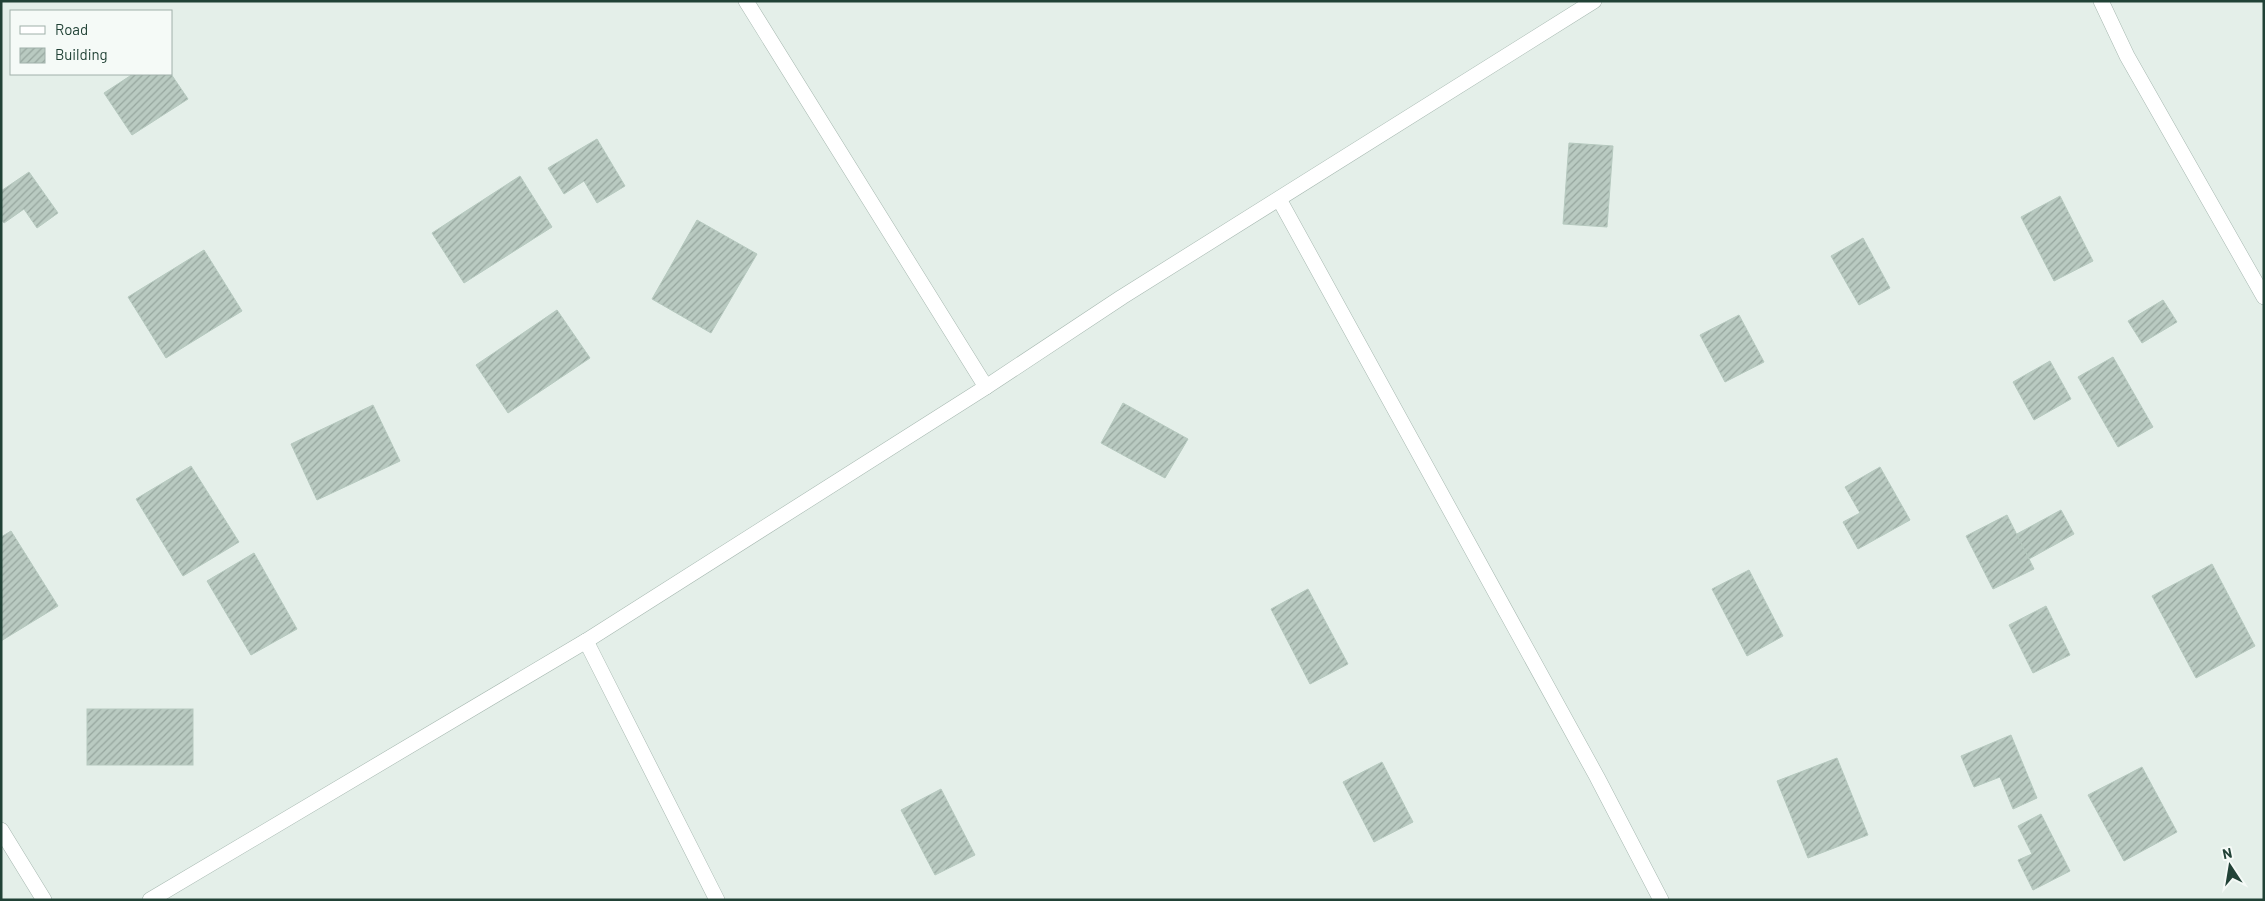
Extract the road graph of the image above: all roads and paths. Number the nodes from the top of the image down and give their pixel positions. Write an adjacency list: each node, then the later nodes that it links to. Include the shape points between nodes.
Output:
1 (746, 1): 6 (street)
2 (1594, 1): 4 (street)
3 (2101, 1): 5 (street, via 2127,56)
4 (1279, 199): 6 (street); 12 (street, via 1597,776)
5 (2264, 298)
6 (986, 387): 7 (street)
7 (586, 641): 10 (street); 11 (street)
8 (1, 830): 9 (street)
9 (44, 900)
10 (150, 900)
11 (717, 900)
12 (1661, 900)

